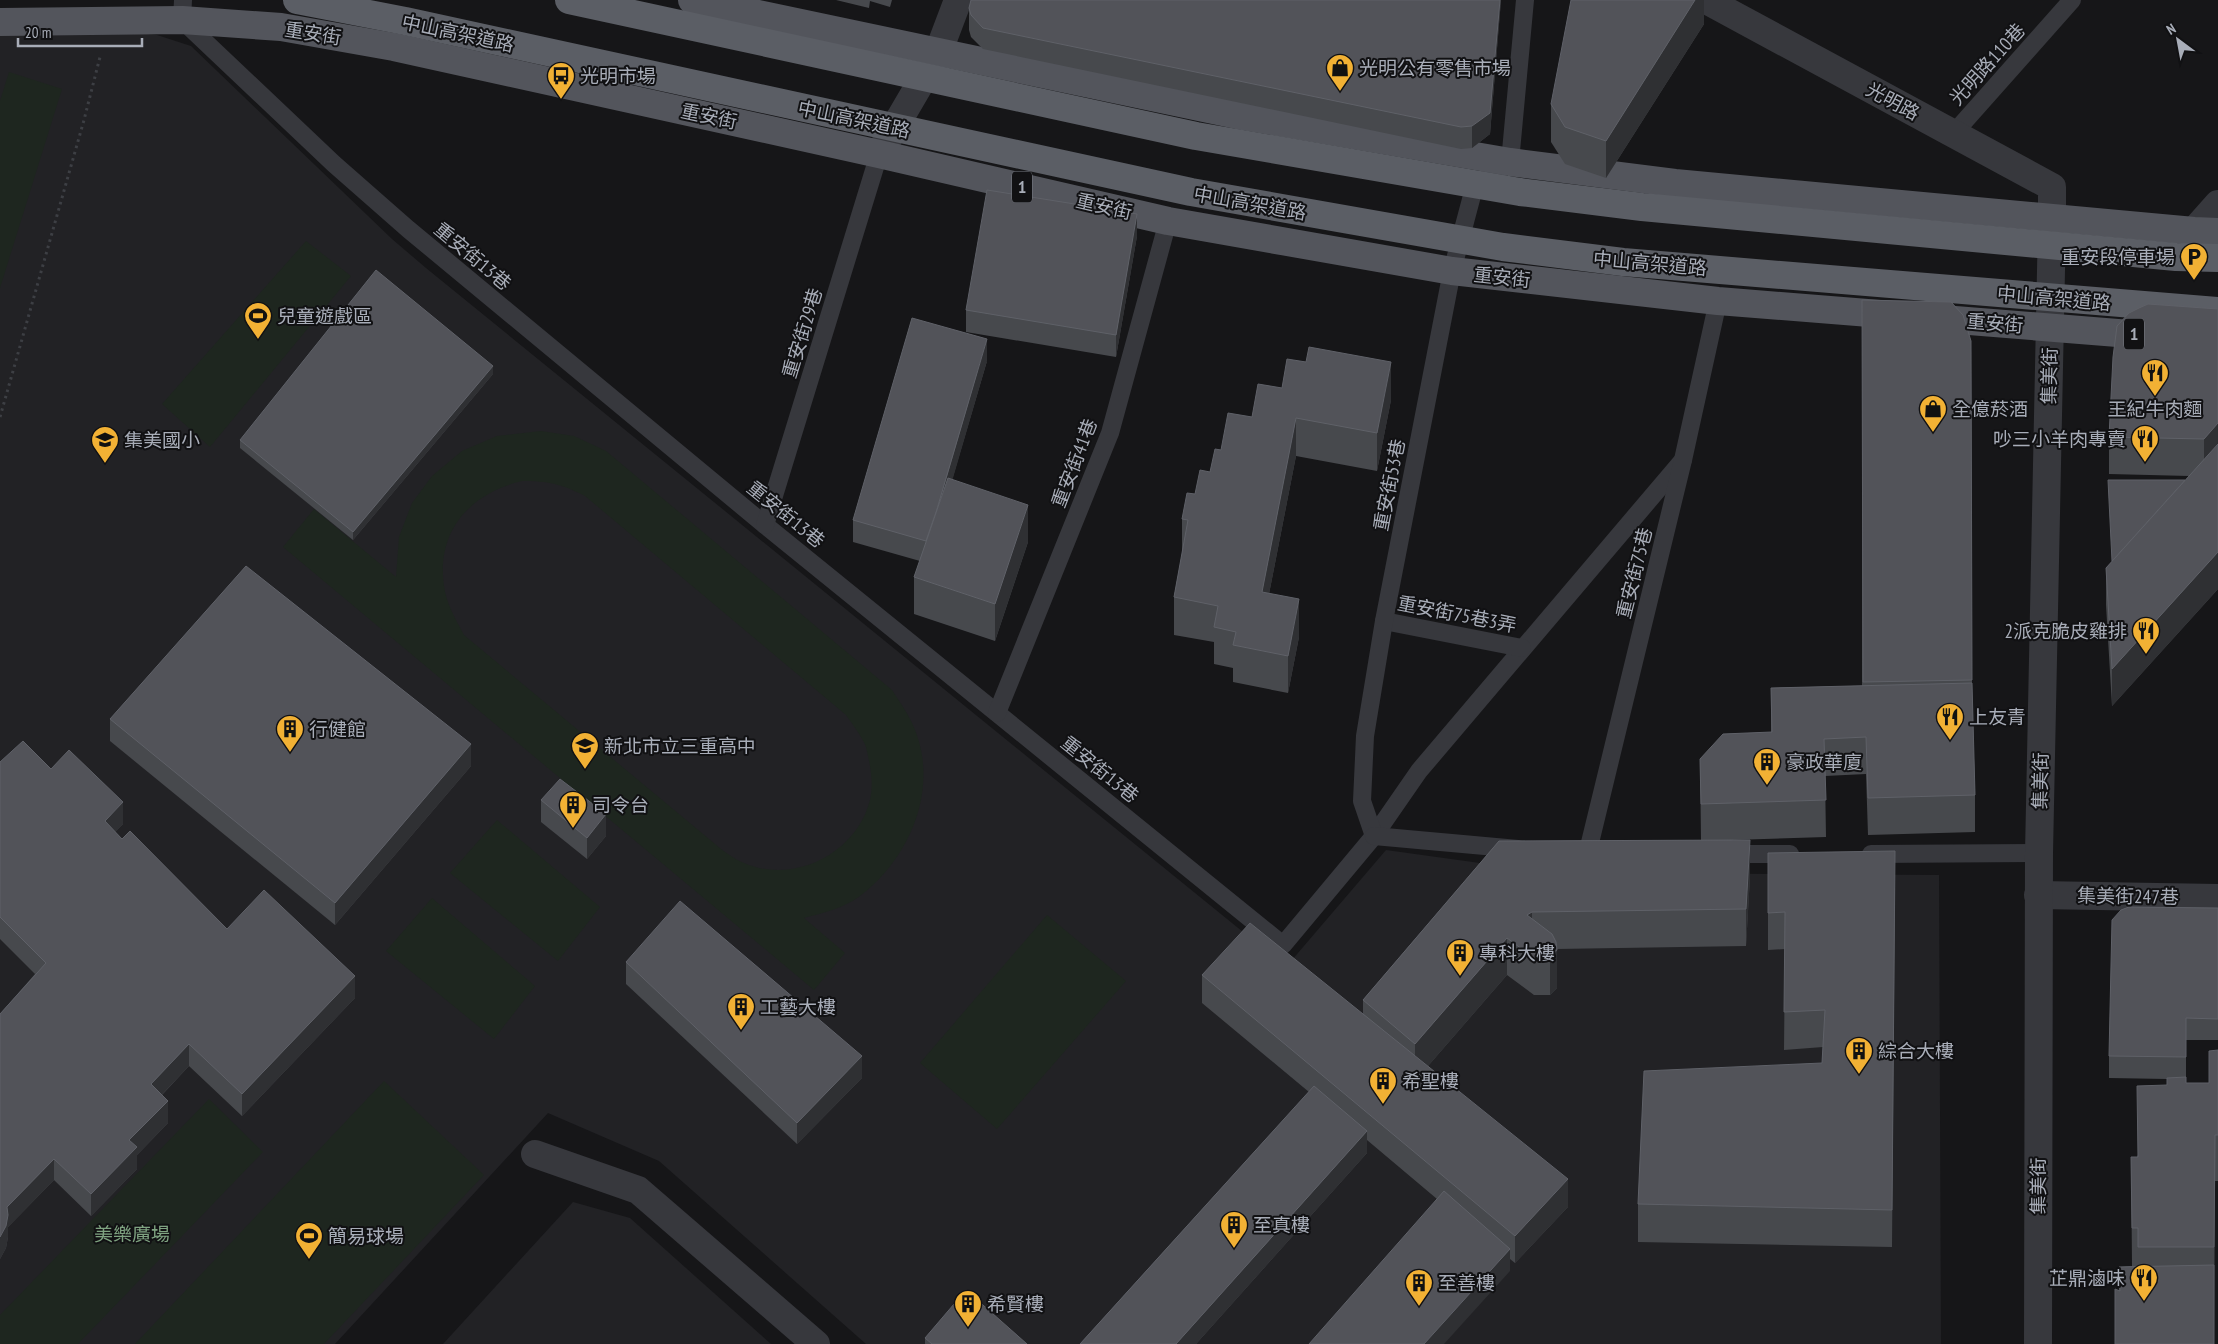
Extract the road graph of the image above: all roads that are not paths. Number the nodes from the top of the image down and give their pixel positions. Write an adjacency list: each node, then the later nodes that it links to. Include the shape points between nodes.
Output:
1 (297, 0): 21 (highway, 中山高架道路 / 1, via 1191,192 1502,247 1623,262)
2 (569, 0): 18 (highway, via 1196,136 1520,192 1682,211 2166,256)
3 (692, 0): 10 (main road)
4 (958, 0): 10 (street)
5 (1525, 0): 13 (lane)
6 (1708, 0): 11 (street, 光明路)
7 (2072, 0): 11 (lane, 光明路110巷)
8 (183, 10): 9 (main road, 重安街 / 1, via 109,20); 12 (main road, 重安街 / 1, via 394,47); 25 (lane, 重安街13巷, via 334,164)
9 (0, 22)
10 (938, 53): 12 (street); 13 (main road, via 1242,116)
11 (1954, 133): 15 (street, 光明路, via 2052,187)
12 (879, 154): 16 (main road, 重安街 / 1); 25 (lane, 重安街29巷)
13 (1510, 162): 15 (main road, via 1675,182); 19 (lane, 重安街53巷, via 1474,188)
14 (2218, 204): 17 (street)
15 (2052, 218): 17 (main road); 22 (street, 集美街)
16 (1168, 221): 19 (main road, 重安街 / 1); 28 (lane, 重安街41巷, via 1110,433)
17 (2206, 232)
18 (2218, 258)
19 (1452, 271): 20 (main road, 重安街 / 1); 26 (lane, 重安街53巷)
20 (1718, 301): 22 (main road, 重安街 / 1); 24 (lane, 重安街75巷)
21 (2218, 311)
22 (2050, 328): 23 (main road, 重安街 / 1); 32 (street, 集美街)
23 (2218, 341)
24 (1683, 460): 27 (lane); 36 (lane, 重安街75巷)
25 (765, 525): 28 (lane, 重安街13巷)
26 (1384, 622): 27 (lane, 重安街75巷3弄); 29 (lane, 重安街53巷, via 1364,754 1362,801)
27 (1522, 648): 29 (lane, via 1419,771)
28 (997, 713): 29 (lane, 重安街13巷, via 1283,945)
29 (1374, 836): 30 (lane)
30 (1539, 851)
31 (1568, 853): 36 (lane)
32 (2038, 853): 35 (lane); 38 (street, 集美街)
33 (1705, 854): 34 (lane)
34 (1803, 854)
35 (1852, 854)
36 (1587, 855): 37 (lane)
37 (1607, 855)
38 (2038, 895): 39 (street, 集美街247巷); 42 (street, 集美街)
39 (2218, 898)
40 (535, 1154): 41 (street, via 638,1190)
41 (816, 1344)
42 (2038, 1344)

